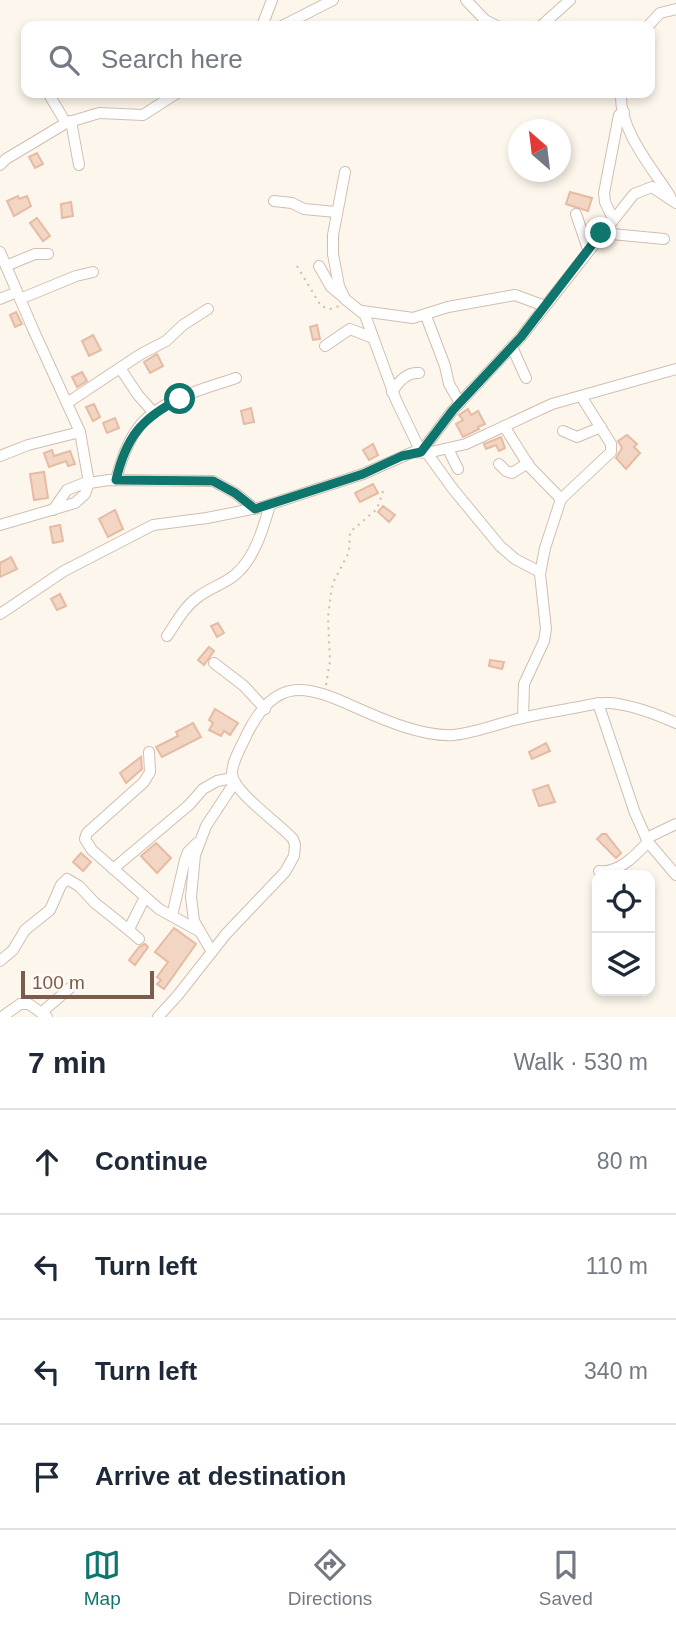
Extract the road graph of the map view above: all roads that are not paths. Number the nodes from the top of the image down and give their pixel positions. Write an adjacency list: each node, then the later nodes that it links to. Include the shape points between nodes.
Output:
1 (272, 0): 6 (street)
2 (333, 0): 7 (street)
3 (467, 0): 8 (street)
4 (570, 0): 9 (street)
5 (676, 9): 10 (street, via 660,13)
6 (264, 21)
7 (292, 21)
8 (487, 21)
9 (547, 21)
10 (653, 21)
11 (51, 98): 15 (street)
12 (169, 98): 15 (street, via 143,115 99,113)
13 (622, 98): 14 (street)
14 (624, 112): 20 (street, via 642,153); 22 (street, via 619,115 604,193)
15 (68, 122): 16 (street); 17 (street)
16 (0, 165)
17 (79, 165)
18 (345, 173): 21 (street)
19 (274, 201): 21 (street)
20 (674, 201): 22 (street, via 652,187 642,189)
21 (336, 212): 33 (street, via 333,254)
22 (613, 219): 23 (street)
23 (602, 232): 24 (street); 25 (street); 25 (street, via 578,219)
24 (664, 239)
25 (589, 249): 34 (street)
26 (0, 252): 28 (street)
27 (48, 254): 28 (street, via 35,254)
28 (6, 266): 31 (street)
29 (320, 266): 33 (street, via 331,287)
30 (93, 272): 31 (street)
31 (19, 295): 32 (street); 48 (street)
32 (0, 299)
33 (347, 301): 36 (street)
34 (545, 306): 37 (street, via 509,295); 40 (street)
35 (208, 309): 41 (street)
36 (362, 311): 37 (street); 38 (street)
37 (426, 316): 49 (street)
38 (373, 338): 39 (street, via 350,329); 46 (street)
39 (325, 346)
40 (512, 347): 45 (street); 49 (street)
41 (120, 368): 48 (street); 50 (street)
42 (676, 369): 47 (street)
43 (419, 373): 46 (street, via 397,383)
44 (236, 378): 50 (street)
45 (526, 378)
46 (392, 392): 56 (street)
47 (581, 396): 51 (street); 52 (street)
48 (68, 403): 54 (street)
49 (460, 403): 56 (street)
50 (154, 413): 61 (street, via 132,438)
51 (504, 426): 55 (street); 58 (street)
52 (601, 427): 53 (street, via 577,437); 63 (street, via 611,452)
53 (563, 430)
54 (80, 432): 57 (street); 62 (street)
55 (448, 449): 56 (street); 60 (street)
56 (424, 452): 64 (street, via 413,452); 67 (street, via 500,546)
57 (0, 456)
58 (528, 463): 59 (street, via 512,473); 63 (street)
59 (499, 464)
60 (458, 469)
61 (116, 480): 62 (street); 65 (street, via 213,481)
62 (89, 482): 66 (street, via 80,500)
63 (561, 499): 67 (street)
64 (270, 505): 65 (street); 69 (street, via 245,564 235,576 189,604)
65 (255, 509): 68 (street, via 153,525 64,571)
66 (0, 525)
67 (540, 572): 73 (street, via 546,629 524,684)
68 (0, 614)
69 (167, 636)
70 (214, 663): 72 (street)
71 (598, 703): 73 (street); 74 (street, via 632,708); 78 (street)
72 (265, 709): 73 (street, via 287,692 306,689 409,728 447,734); 76 (street, via 234,761)
73 (523, 717)
74 (676, 723)
75 (149, 752): 80 (street, via 150,772 144,782 85,839)
76 (234, 780): 79 (street); 80 (street, via 217,781 204,789); 86 (street, via 293,839 295,851 285,872)
77 (676, 824): 78 (street)
78 (648, 840): 81 (street); 82 (street)
79 (199, 842): 84 (street, via 185,860); 85 (street, via 191,897)
80 (113, 869): 83 (street)
81 (613, 870)
82 (676, 874)
83 (145, 897): 84 (street); 87 (street, via 131,925 135,935 67,879 50,910 25,930)
84 (172, 916): 85 (street)
85 (199, 931): 86 (street)
86 (212, 952): 91 (street)
87 (0, 961)
88 (70, 988): 89 (street)
89 (44, 1015): 90 (street, via 29,1004 20,1004)
90 (2, 1017)
91 (158, 1017)

